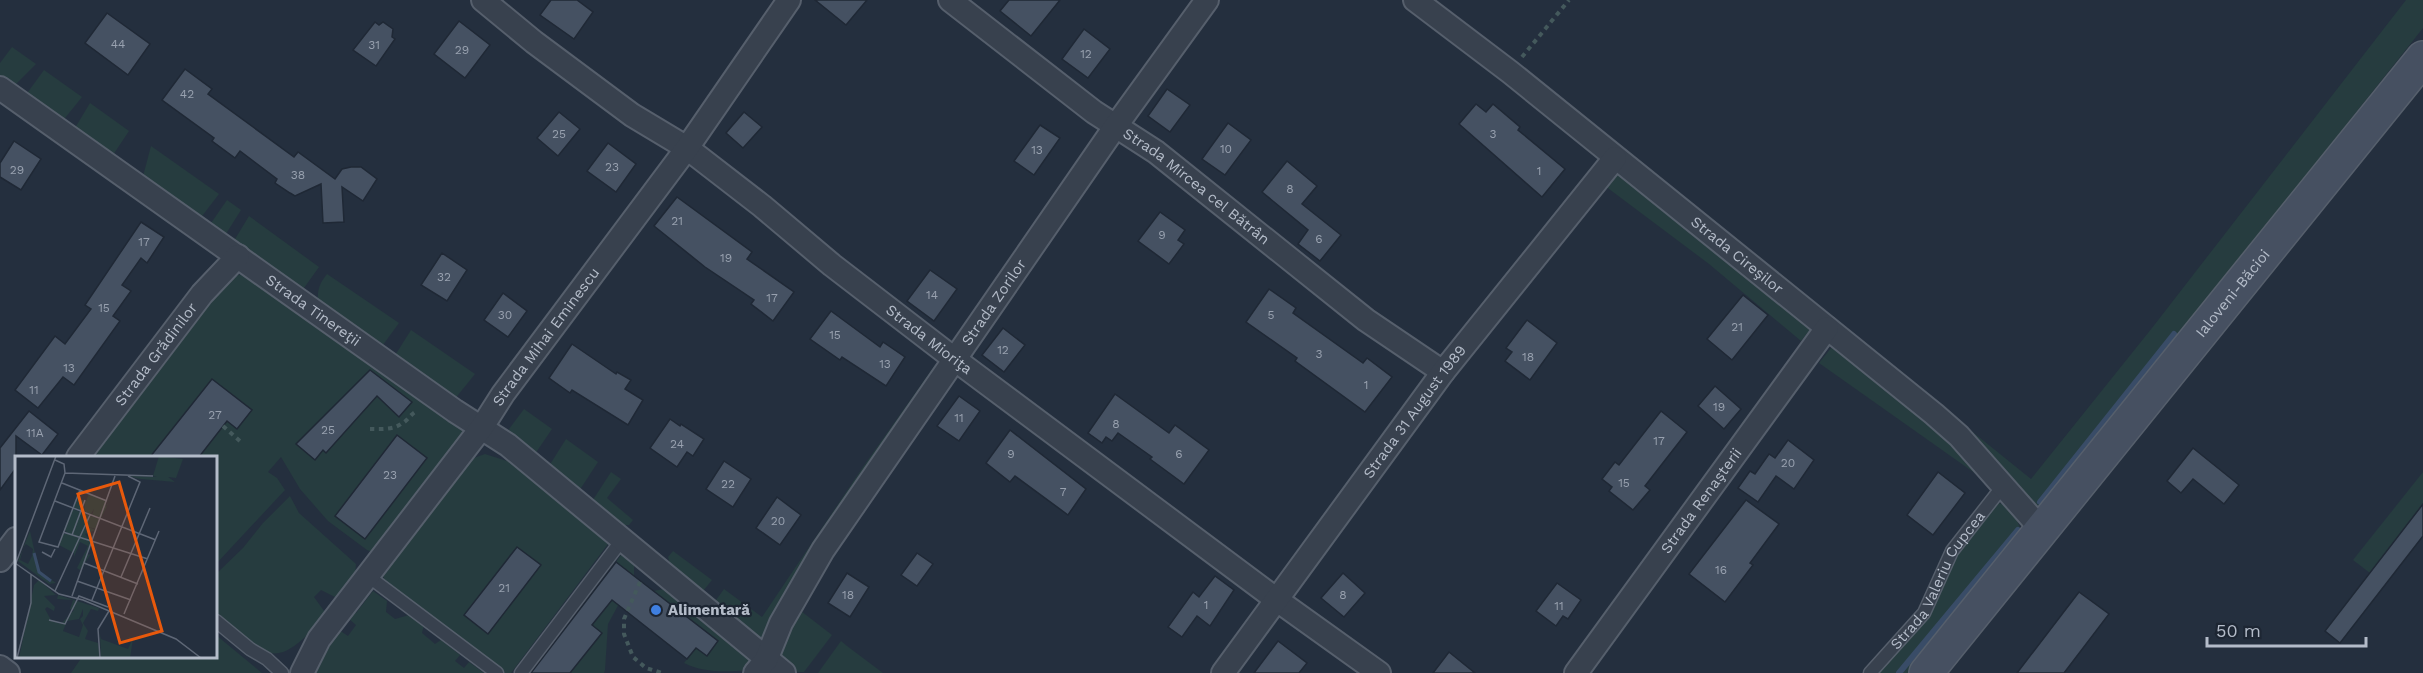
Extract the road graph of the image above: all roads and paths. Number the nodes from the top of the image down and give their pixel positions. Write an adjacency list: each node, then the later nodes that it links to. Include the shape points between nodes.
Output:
1 (483, 0): 11 (street, Strada Mioriţa, via 632,115)
2 (789, 0): 11 (street, Strada Mihai Eminescu)
3 (950, 0): 10 (street, Strada Mircea cel Bătrân)
4 (1207, 0): 10 (street, Strada Zorilor)
5 (1414, 0): 8 (street, Strada Cireşilor)
6 (1569, 0): 8 (path)
7 (2423, 58): 24 (main road, Ialoveni-Băcioi)
8 (1510, 72): 12 (street, Strada Cireşilor)
9 (0, 88): 13 (street, Strada Tinereţii)
10 (1115, 127): 15 (street, Strada Zorilor); 16 (street, Strada Mircea cel Bătrân, via 1156,152 1366,320)
11 (687, 148): 15 (street, Strada Mioriţa); 19 (street, Strada Mihai Eminescu)
12 (1615, 158): 14 (street, Strada Cireşilor); 16 (street, Strada 31 August 1989)
13 (238, 256): 17 (street, Strada Tinereţii); 22 (street, Strada Grădinilor, via 202,294)
14 (1827, 328): 23 (street, Strada Cireşilor, via 1959,436); 42 (street, Strada Renaşterii)
15 (953, 358): 30 (street, Strada Mioriţa); 33 (street, Strada Zorilor, via 823,550 781,623)
16 (1443, 372): 30 (street, Strada 31 August 1989)
17 (442, 401): 19 (street, Strada Tinereţii); 20 (path, via 414,411 401,424)
18 (223, 426): 21 (path)
19 (482, 427): 26 (street, Strada Tinereţii); 29 (street, Strada Mihai Eminescu)
20 (370, 429)
21 (240, 441)
22 (79, 456)
23 (2003, 486): 24 (street, Strada Cireşilor); 43 (lane, Strada Valeriu Cupcea, via 1952,551 1924,613)
24 (2042, 530): 44 (main road)
25 (15, 539): 27 (street)
26 (622, 540): 28 (street, Strada Tinereţii); 38 (lane)
27 (0, 560)
28 (649, 562): 33 (street, Strada Tinereţii); 39 (path, via 624,619 624,634 633,657 646,668)
29 (368, 576): 36 (street, Strada Mihai Eminescu, via 319,639); 37 (lane)
30 (1277, 600): 40 (street, Strada 31 August 1989); 41 (street, Strada Mioriţa)
31 (218, 623): 35 (lane)
32 (0, 667): 34 (street)
33 (768, 669)
34 (8, 673)
35 (282, 673)
36 (302, 673)
37 (497, 673)
38 (522, 673)
39 (662, 673)
40 (1223, 673)
41 (1379, 673)
42 (1576, 673)
43 (1870, 673)
44 (1926, 673)

